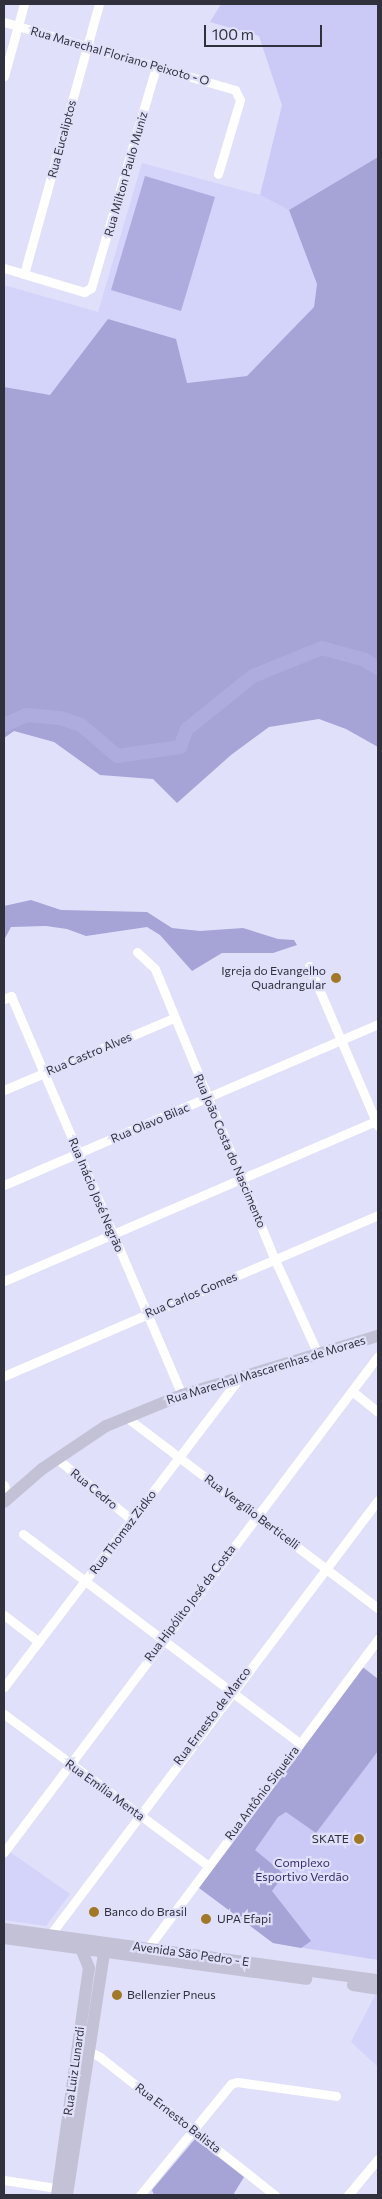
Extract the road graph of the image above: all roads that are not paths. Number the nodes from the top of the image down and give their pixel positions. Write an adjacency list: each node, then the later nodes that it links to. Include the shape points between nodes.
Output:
1 (24, 4): 4 (street)
2 (99, 4): 5 (street, Rua Eucaliptos)
3 (4, 22): 4 (street, Rua Marechal Floriano Peixoto - O)
4 (17, 26): 5 (street, Rua Marechal Floriano Peixoto - O); 7 (street)
5 (86, 46): 6 (street, Rua Marechal Floriano Peixoto - O); 10 (street, Rua Eucaliptos)
6 (156, 67): 8 (street, Rua Marechal Floriano Peixoto - O, via 235,90 240,100); 10 (street, Rua Milton Paulo Muniz, via 96,281 84,292)
7 (4, 76)
8 (218, 174)
9 (4, 268): 10 (street)
10 (24, 274)
11 (137, 952): 14 (street, Rua João Costa do Nascimento, via 155,969)
12 (309, 966): 16 (street)
13 (8, 998): 17 (street, Rua Inácio José Negrão)
14 (174, 1018): 17 (street, Rua Castro Alves); 19 (street, Rua João Costa do Nascimento)
15 (378, 1024): 16 (street, Rua Olavo Bilac)
16 (342, 1040): 19 (street, Rua Olavo Bilac); 20 (street)
17 (44, 1073): 18 (street, Rua Castro Alves); 21 (street, Rua Inácio José Negrão)
18 (4, 1090)
19 (208, 1098): 21 (street, Rua Olavo Bilac); 22 (street, Rua João Costa do Nascimento)
20 (377, 1123): 22 (street)
21 (79, 1153): 23 (street, Rua Olavo Bilac); 25 (street, Rua Inácio José Negrão)
22 (244, 1180): 25 (street); 26 (street, Rua João Costa do Nascimento)
23 (4, 1185)
24 (378, 1215): 26 (street, Rua Carlos Gomes)
25 (112, 1234): 27 (street); 28 (street, Rua Inácio José Negrão)
26 (275, 1260): 28 (street, Rua Carlos Gomes); 30 (street, Rua João Costa do Nascimento)
27 (4, 1281)
28 (147, 1313): 32 (street, Rua Carlos Gomes); 35 (street, Rua Inácio José Negrão)
29 (378, 1336): 30 (street, Rua Marechal Mascarenhas de Moraes)
30 (318, 1354): 33 (street, Rua Marechal Mascarenhas de Moraes)
31 (378, 1356): 34 (street, Rua Hipólito José da Costa)
32 (4, 1376)
33 (240, 1376): 35 (street, Rua Marechal Mascarenhas de Moraes); 39 (street, Rua Thomaz Zidko)
34 (352, 1391): 36 (street); 43 (street, Rua Hipólito José da Costa)
35 (182, 1394): 37 (street, Rua Marechal Mascarenhas de Moraes)
36 (378, 1412)
37 (126, 1417): 38 (street, Rua Marechal Mascarenhas de Moraes); 39 (street, Rua Vergílio Berticelli)
38 (56, 1458): 41 (street, Rua Marechal Mascarenhas de Moraes); 44 (street, Rua Cedro)
39 (180, 1458): 43 (street, Rua Vergílio Berticelli); 44 (street, Rua Thomaz Zidko)
40 (4, 1485): 41 (street)
41 (6, 1500)
42 (378, 1500): 46 (street, Rua Ernesto de Marco)
43 (257, 1516): 46 (street, Rua Vergílio Berticelli); 51 (street, Rua Hipólito José da Costa)
44 (132, 1520): 47 (street, Rua Thomaz Zidko)
45 (23, 1534): 47 (street)
46 (326, 1568): 48 (street, Rua Vergílio Berticelli); 54 (street, Rua Ernesto de Marco)
47 (86, 1581): 51 (street); 52 (street, Rua Thomaz Zidko)
48 (378, 1608)
49 (4, 1615): 52 (street)
50 (378, 1639): 56 (street, Rua Antônio Siqueira)
51 (161, 1641): 54 (street); 57 (street, Rua Hipólito José da Costa)
52 (39, 1642): 53 (street, Rua Thomaz Zidko)
53 (4, 1687)
54 (230, 1693): 56 (street); 58 (street, Rua Ernesto de Marco)
55 (4, 1714): 57 (street, Rua Emília Menta)
56 (300, 1743): 60 (street, Rua Antônio Siqueira)
57 (69, 1763): 58 (street, Rua Emília Menta); 59 (street, Rua Hipólito José da Costa)
58 (138, 1814): 60 (street, Rua Emília Menta); 62 (street, Rua Ernesto de Marco)
59 (4, 1852)
60 (207, 1866): 65 (street, Rua Antônio Siqueira)
61 (4, 1929): 62 (street, Avenida São Pedro - E)
62 (50, 1935): 65 (street, Avenida São Pedro - E)
63 (4, 1938): 64 (street, Avenida São Pedro - E)
64 (81, 1948): 66 (street, Avenida São Pedro - E); 69 (street, Rua Luiz Lunardi, via 89,1968)
65 (147, 1949): 67 (street, Avenida São Pedro - E)
66 (104, 1952): 68 (street, Avenida São Pedro - E); 69 (street, Rua Luiz Lunardi)
67 (378, 1980)
68 (378, 1989)
69 (82, 2049): 71 (street, Rua Ernesto Balista); 74 (street, Rua Luiz Lunardi)
70 (336, 2096): 71 (street, via 237,2082 224,2090)
71 (192, 2129): 75 (street); 76 (street, Rua Ernesto Balista)
72 (378, 2159): 77 (street)
73 (4, 2180): 74 (street)
74 (62, 2192)
75 (140, 2195)
76 (275, 2195)
77 (348, 2195)

